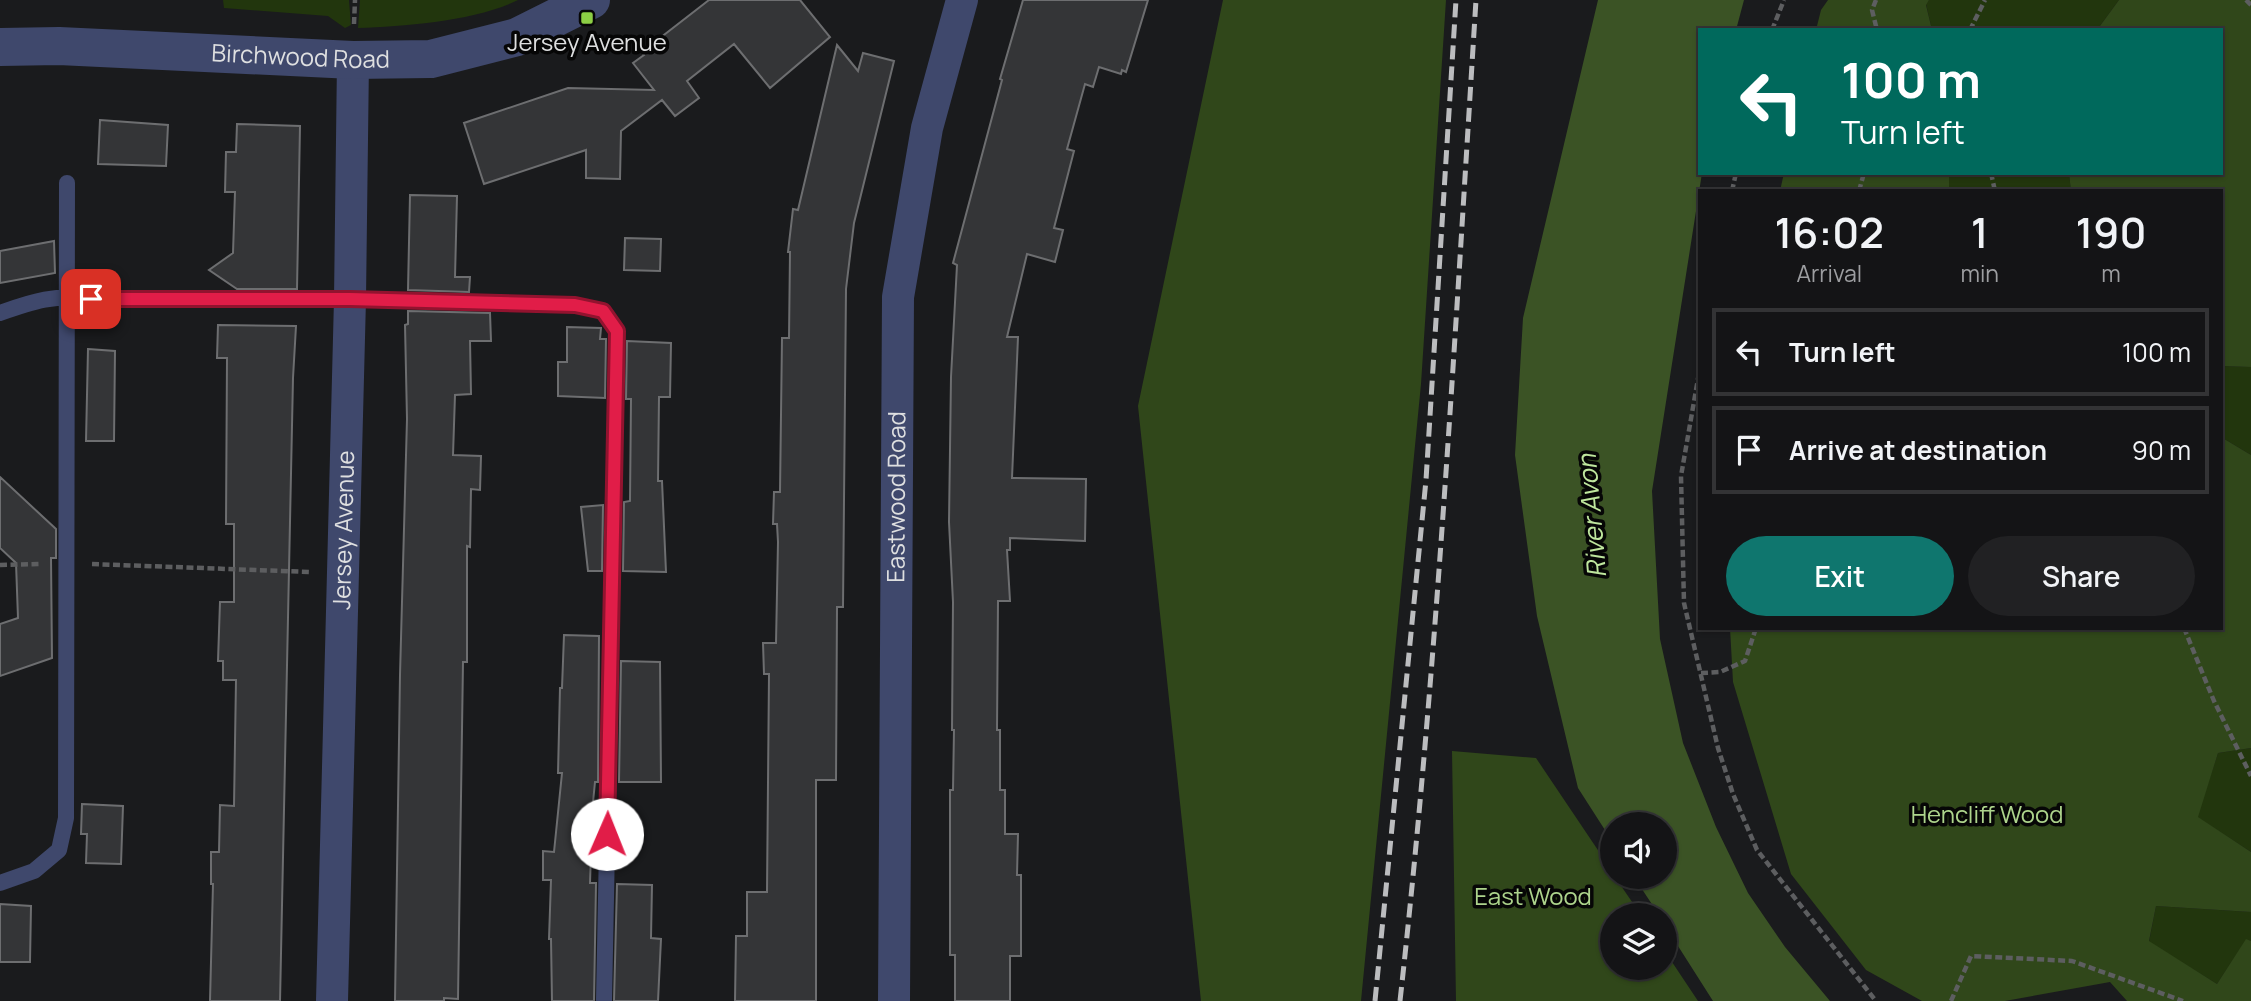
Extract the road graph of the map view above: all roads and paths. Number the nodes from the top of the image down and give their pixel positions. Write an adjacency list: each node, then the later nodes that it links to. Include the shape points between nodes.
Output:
1 (591, 0): 12 (street, Birchwood Road, via 517,37 431,59)
2 (962, 0): 28 (street, Eastwood Road, via 927,128 898,297)
3 (1784, 0): 8 (path)
4 (1877, 0): 9 (path, via 1872,10)
5 (1985, 0): 10 (path)
6 (2246, 0): 7 (path)
7 (2251, 5)
8 (1773, 28)
9 (1876, 28)
10 (1971, 28)
11 (0, 47): 12 (street, Birchwood Road)
12 (353, 60): 15 (street, Jersey Avenue)
13 (67, 183): 14 (lane)
14 (68, 296): 15 (lane); 16 (lane); 18 (lane)
15 (350, 299): 20 (street, Jersey Avenue); 27 (lane, via 575,305 603,311 617,331)
16 (0, 313)
17 (1698, 379): 23 (path, via 1681,475 1684,603)
18 (67, 563): 19 (path); 20 (path); 25 (lane, via 66,818 59,850 34,871)
19 (0, 565)
20 (343, 573): 26 (street, Jersey Avenue)
21 (1755, 630): 23 (path, via 1745,661 1720,672)
22 (2185, 630): 24 (path)
23 (1701, 673): 29 (path, via 1733,794 1757,850)
24 (2250, 772)
25 (0, 883)
26 (332, 1001)
27 (604, 1001)
28 (894, 1001)
29 (1876, 1001)
30 (1951, 1001): 31 (path, via 1971,956 2072,961)
31 (2183, 1001)

